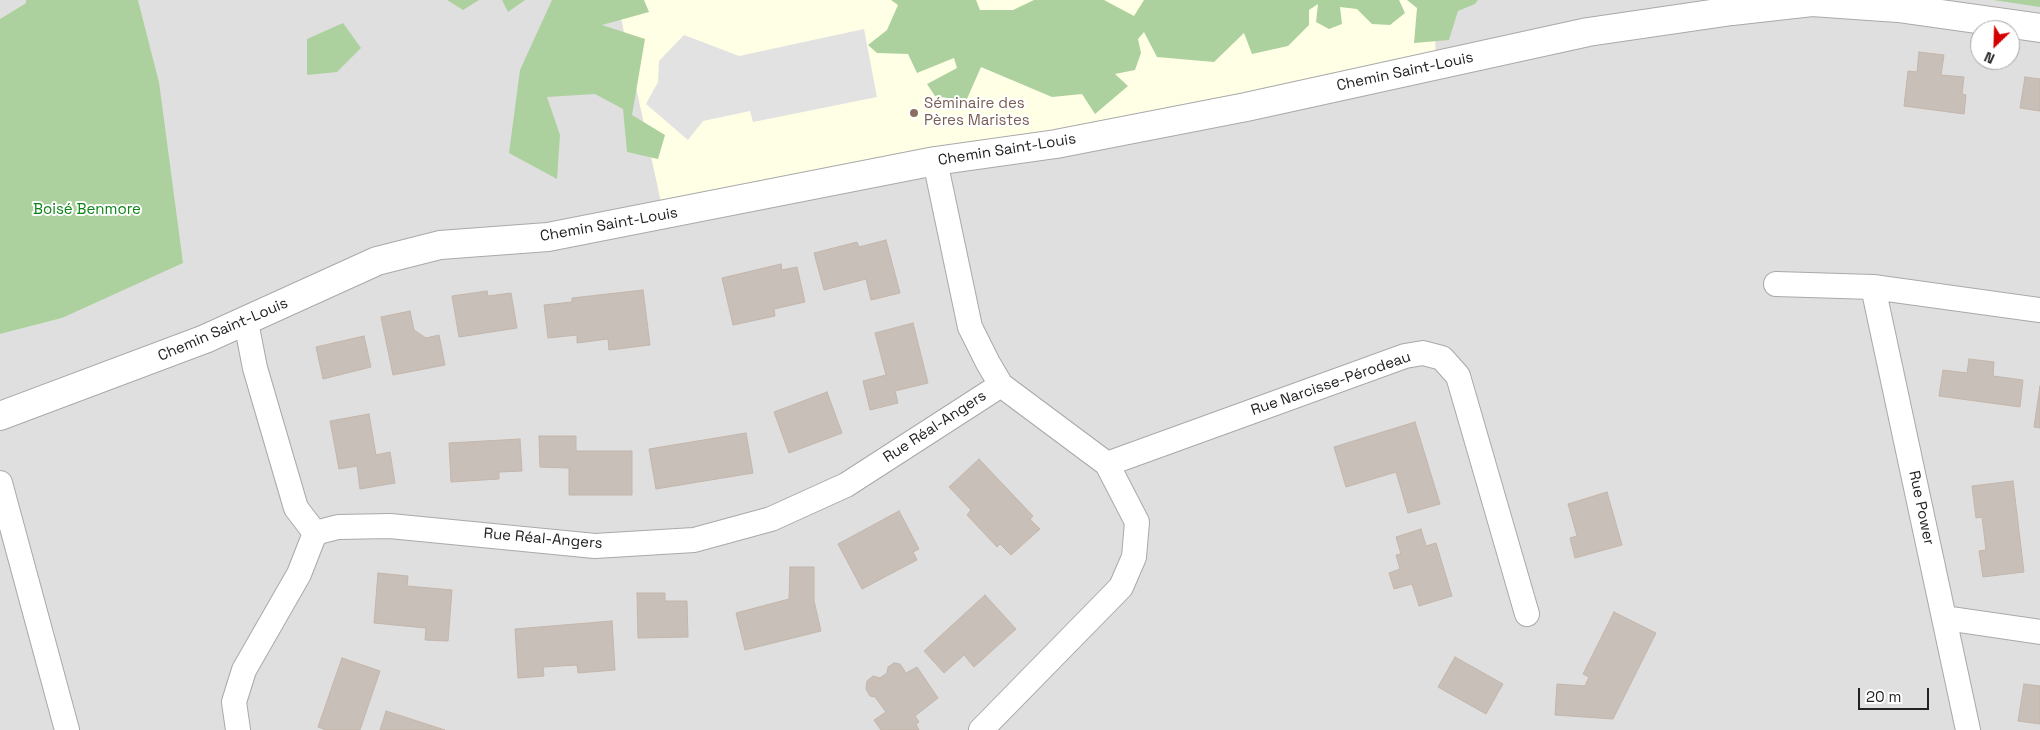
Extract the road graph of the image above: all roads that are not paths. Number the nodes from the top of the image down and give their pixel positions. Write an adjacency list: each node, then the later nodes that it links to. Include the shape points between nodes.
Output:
1 (1812, 1): 2 (street, Chemin Saint-Louis, via 1898,8); 3 (street, Chemin Saint-Louis, via 1588,32 1246,107 1056,144)
2 (2040, 28)
3 (935, 161): 7 (street, Chemin Saint-Louis, via 548,237 440,244 377,261); 8 (street, via 970,327)
4 (1776, 284): 5 (street)
5 (1873, 287): 6 (street); 14 (street, Rue Power)
6 (2040, 310)
7 (246, 322): 9 (street, Chemin Saint-Louis); 12 (street, via 255,368 296,508)
8 (1002, 384): 10 (street); 12 (street, Rue Réal-Angers, via 846,485 771,519 694,540 595,546 390,526 338,526)
9 (0, 416)
10 (1107, 464): 13 (street, Rue Narcisse-Pérodeau, via 1405,356 1423,353 1442,358 1458,376); 18 (street, via 1137,522 1134,557 1121,587)
11 (0, 483): 16 (street)
12 (315, 533): 17 (street, via 299,574 244,670 234,702)
13 (1527, 614)
14 (1945, 618): 15 (street); 19 (street, Rue Power)
15 (2040, 632)
16 (67, 730)
17 (238, 730)
18 (981, 730)
19 (1968, 730)

